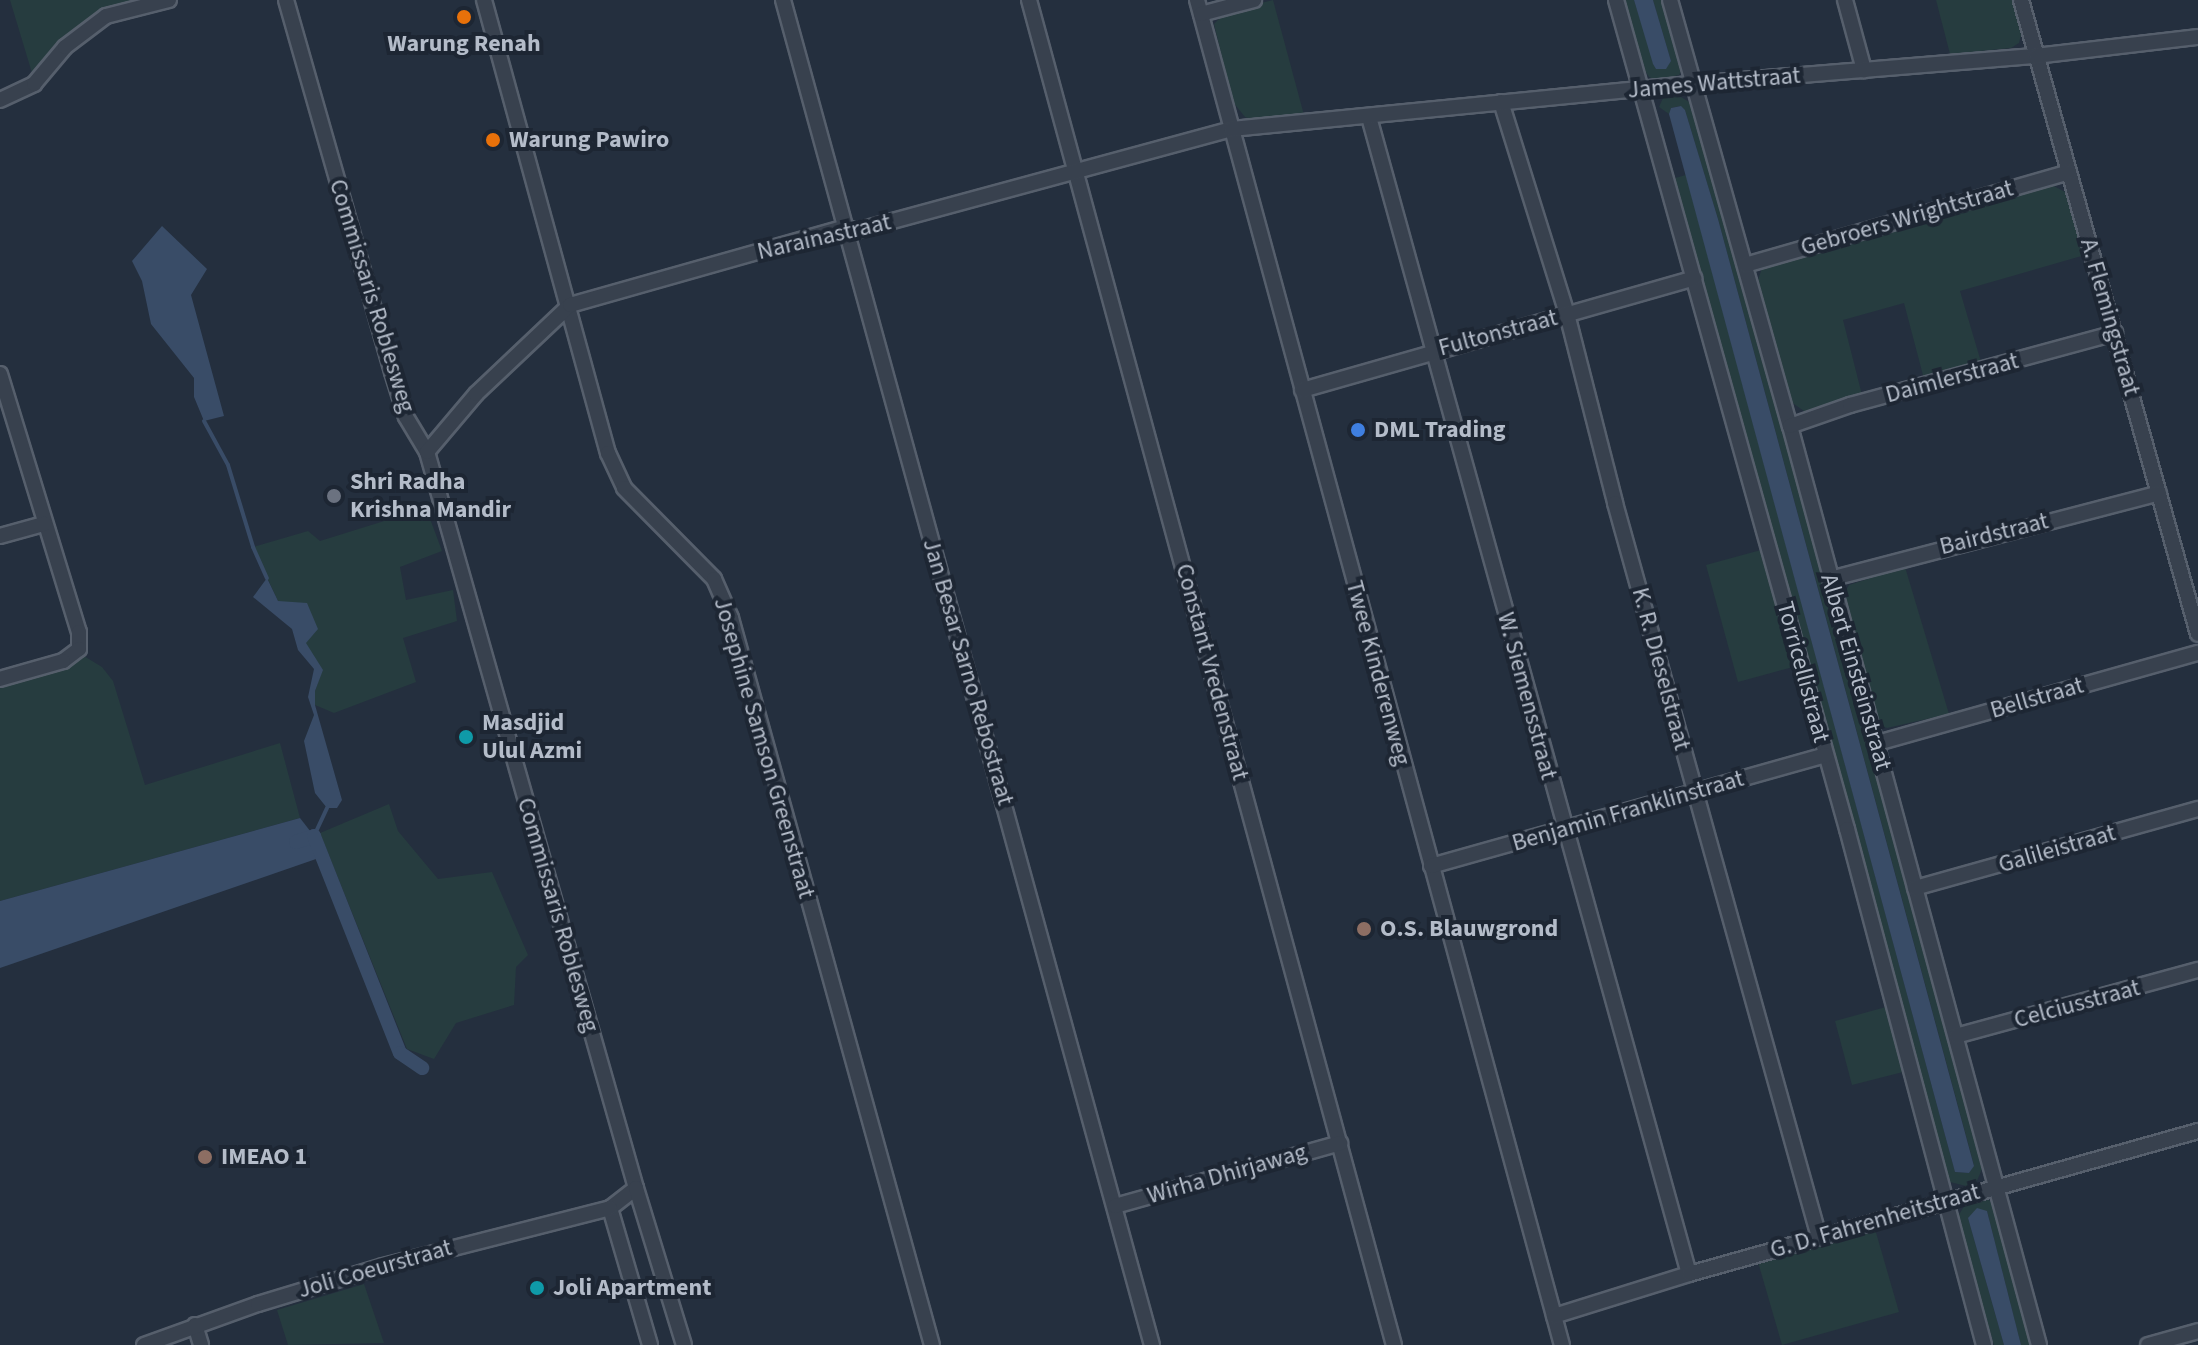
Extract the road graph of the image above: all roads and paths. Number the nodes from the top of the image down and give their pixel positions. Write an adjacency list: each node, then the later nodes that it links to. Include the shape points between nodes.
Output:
1 (169, 0): 17 (street, via 106,16 65,47 34,84)
2 (286, 0): 34 (street, Commissaris Roblesweg, via 406,417)
3 (484, 0): 26 (street, Josephine Samson Greenstraat)
4 (783, 0): 23 (street, Jan Besar Sarno Rebostraat)
5 (1029, 0): 21 (street, Constant Vredenstraat)
6 (1254, 0): 11 (street)
7 (1616, 0): 16 (street, Torricellistraat)
8 (1670, 0): 15 (street, Albert Einsteinstraat)
9 (1845, 0): 14 (street)
10 (2021, 0): 13 (street, A. Flemingstraat)
11 (1199, 7): 20 (street, Twee Kinderenweg)
12 (2198, 37): 13 (street, James Wattstraat)
13 (2036, 56): 14 (street, James Wattstraat); 22 (street, A. Flemingstraat)
14 (1864, 70): 15 (street, James Wattstraat)
15 (1693, 84): 16 (street, James Wattstraat); 24 (street, Albert Einsteinstraat)
16 (1643, 90): 18 (street, James Wattstraat); 25 (street, Torricellistraat)
17 (0, 100)
18 (1501, 102): 19 (street, James Wattstraat); 27 (street, K. R. Dieselstraat)
19 (1369, 117): 20 (street, James Wattstraat); 29 (street, W. Siemensstraat)
20 (1231, 129): 21 (street, Narainastraat); 31 (street, Twee Kinderenweg)
21 (1076, 169): 23 (street, Narainastraat, via 856,231); 52 (street, Constant Vredenstraat)
22 (2069, 172): 24 (street, Gebroers Wrightstraat); 28 (street, A. Flemingstraat)
23 (845, 227): 26 (street, Narainastraat); 56 (street, Jan Besar Sarno Rebostraat)
24 (1745, 265): 33 (street, Albert Einsteinstraat)
25 (1694, 278): 27 (street, Fultonstraat); 43 (street, Torricellistraat)
26 (570, 305): 34 (street, Narainastraat, via 476,394); 67 (street, Josephine Samson Greenstraat, via 608,453 624,488 714,579 731,618)
27 (1567, 314): 29 (street, Fultonstraat); 44 (street, K. R. Dieselstraat)
28 (2115, 333): 33 (street, Daimlerstraat); 35 (street, A. Flemingstraat)
29 (1434, 350): 31 (street, Fultonstraat); 46 (street, W. Siemensstraat)
30 (0, 374): 32 (street)
31 (1302, 390): 47 (street, Twee Kinderenweg)
32 (3, 398): 36 (street)
33 (1790, 426): 38 (street, Albert Einsteinstraat)
34 (427, 452): 54 (street, Commissaris Roblesweg)
35 (2159, 493): 38 (street, Bairdstraat); 39 (street, A. Flemingstraat)
36 (44, 524): 37 (street); 41 (street, via 79,632 79,649 63,661)
37 (0, 536)
38 (1830, 579): 42 (street, Albert Einsteinstraat)
39 (2198, 634)
40 (2198, 653): 42 (street, Bellstraat)
41 (0, 679)
42 (1877, 743): 48 (street, Albert Einsteinstraat)
43 (1826, 755): 44 (street, Benjamin Franklinstraat); 55 (street, Torricellistraat)
44 (1695, 793): 46 (street, Benjamin Franklinstraat); 58 (street, K. R. Dieselstraat)
45 (2198, 809): 48 (street, Galileistraat)
46 (1563, 828): 47 (street, Benjamin Franklinstraat); 59 (street, W. Siemensstraat)
47 (1431, 866): 60 (street, Twee Kinderenweg)
48 (1915, 888): 50 (street, Albert Einsteinstraat)
49 (2198, 970): 50 (street, Celciusstraat)
50 (1956, 1036): 53 (street, Albert Einsteinstraat)
51 (2198, 1131): 53 (street, G. D. Fahrenheitstraat)
52 (1340, 1143): 56 (street, Wirha Dhirjawag); 69 (street, Constant Vredenstraat)
53 (1996, 1187): 55 (street, G. D. Fahrenheitstraat); 72 (street, Albert Einsteinstraat)
54 (636, 1188): 57 (street); 66 (street, Commissaris Roblesweg)
55 (1944, 1201): 58 (street, G. D. Fahrenheitstraat); 71 (street, Torricellistraat)
56 (1115, 1206): 68 (street, Jan Besar Sarno Rebostraat)
57 (610, 1208): 61 (street, Joli Coeurstraat, via 397,1262); 65 (street)
58 (1819, 1237): 59 (street, G. D. Fahrenheitstraat)
59 (1689, 1274): 60 (street, G. D. Fahrenheitstraat)
60 (1554, 1316): 70 (street, Twee Kinderenweg)
61 (195, 1325): 63 (street, Joli Coeurstraat); 64 (street)
62 (2198, 1331): 73 (street)
63 (144, 1345)
64 (201, 1345)
65 (650, 1345)
66 (684, 1345)
67 (932, 1345)
68 (1152, 1345)
69 (1394, 1345)
70 (1562, 1345)
71 (1984, 1345)
72 (2039, 1345)
73 (2148, 1345)

